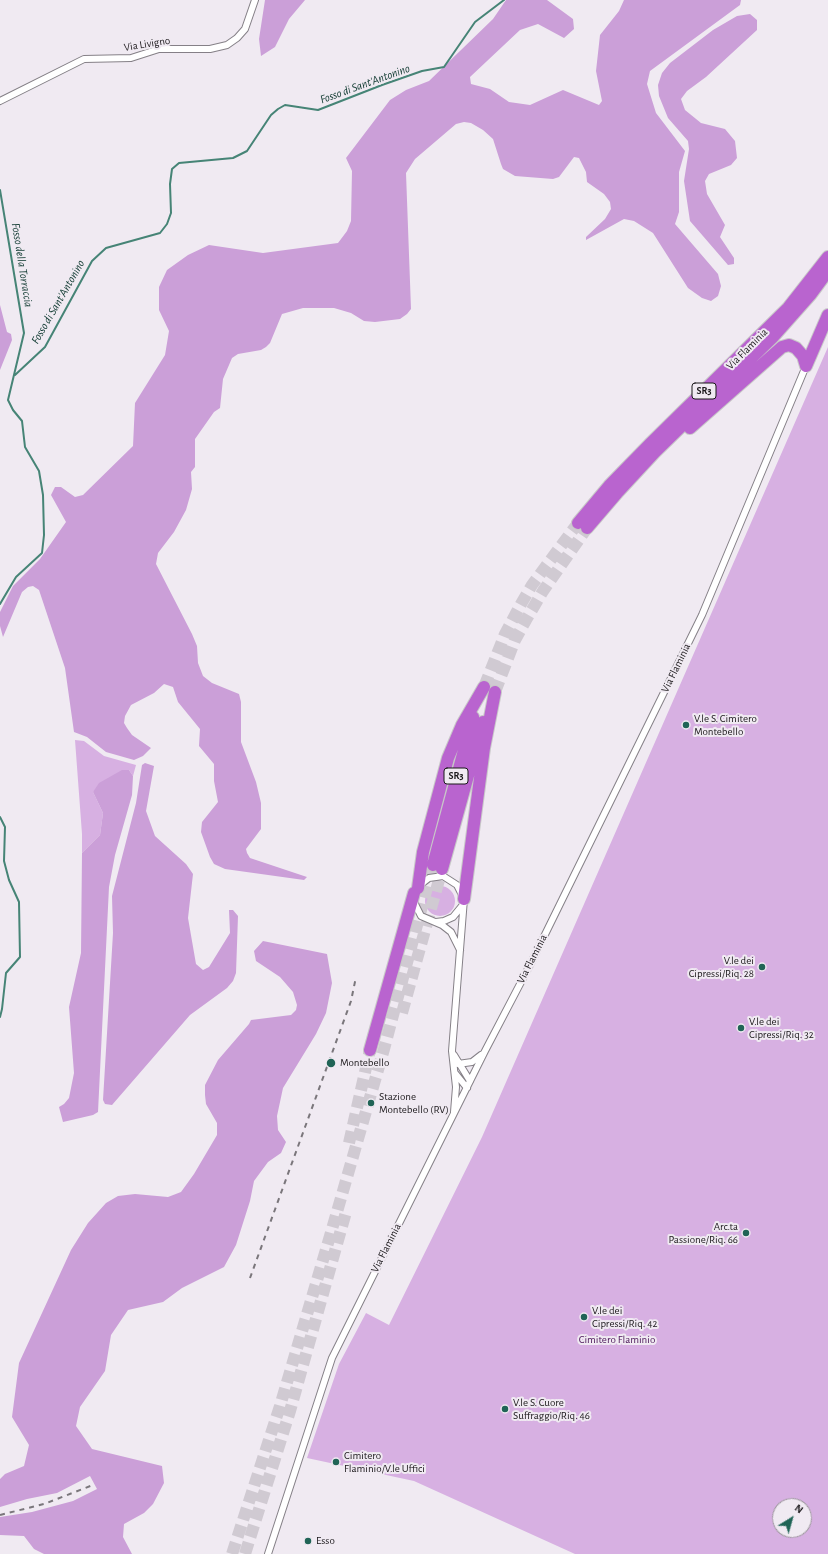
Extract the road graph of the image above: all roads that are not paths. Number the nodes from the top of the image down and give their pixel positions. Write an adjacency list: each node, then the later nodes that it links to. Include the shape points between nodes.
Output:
1 (255, 0): 2 (street, Via Livigno, via 245,29 227,45 210,49 159,50 131,58 84,59)
2 (0, 101)
3 (828, 258): 7 (highway, Via Flaminia / SR3, via 788,308 609,486 582,526)
4 (828, 271): 7 (highway, Via Flaminia / SR3, via 772,338)
5 (828, 315): 6 (highway)
6 (806, 366): 7 (highway, via 803,356 796,348 789,345 782,347 674,442); 16 (street, Via Flaminia, via 702,614)
7 (655, 452)
8 (490, 690): 9 (highway, SR3); 10 (highway, via 462,726 448,758 423,852); 11 (highway)
9 (437, 867)
10 (416, 891): 11 (street, via 430,878 443,876 456,885); 12 (street, via 414,904 417,911 425,919); 14 (highway)
11 (464, 899): 12 (street, via 460,910 453,917 444,921); 13 (street)
12 (432, 921): 13 (street, via 451,932)
13 (460, 950): 15 (street)
14 (370, 1050)
15 (452, 1051): 17 (street); 18 (street)
16 (484, 1051): 17 (street, via 472,1062); 19 (street, Via Flaminia)
17 (458, 1064): 19 (street)
18 (454, 1071): 19 (street); 20 (street)
19 (468, 1085): 20 (street, Via Flaminia)
20 (454, 1114): 21 (street, Via Flaminia, via 332,1358)
21 (268, 1554)

